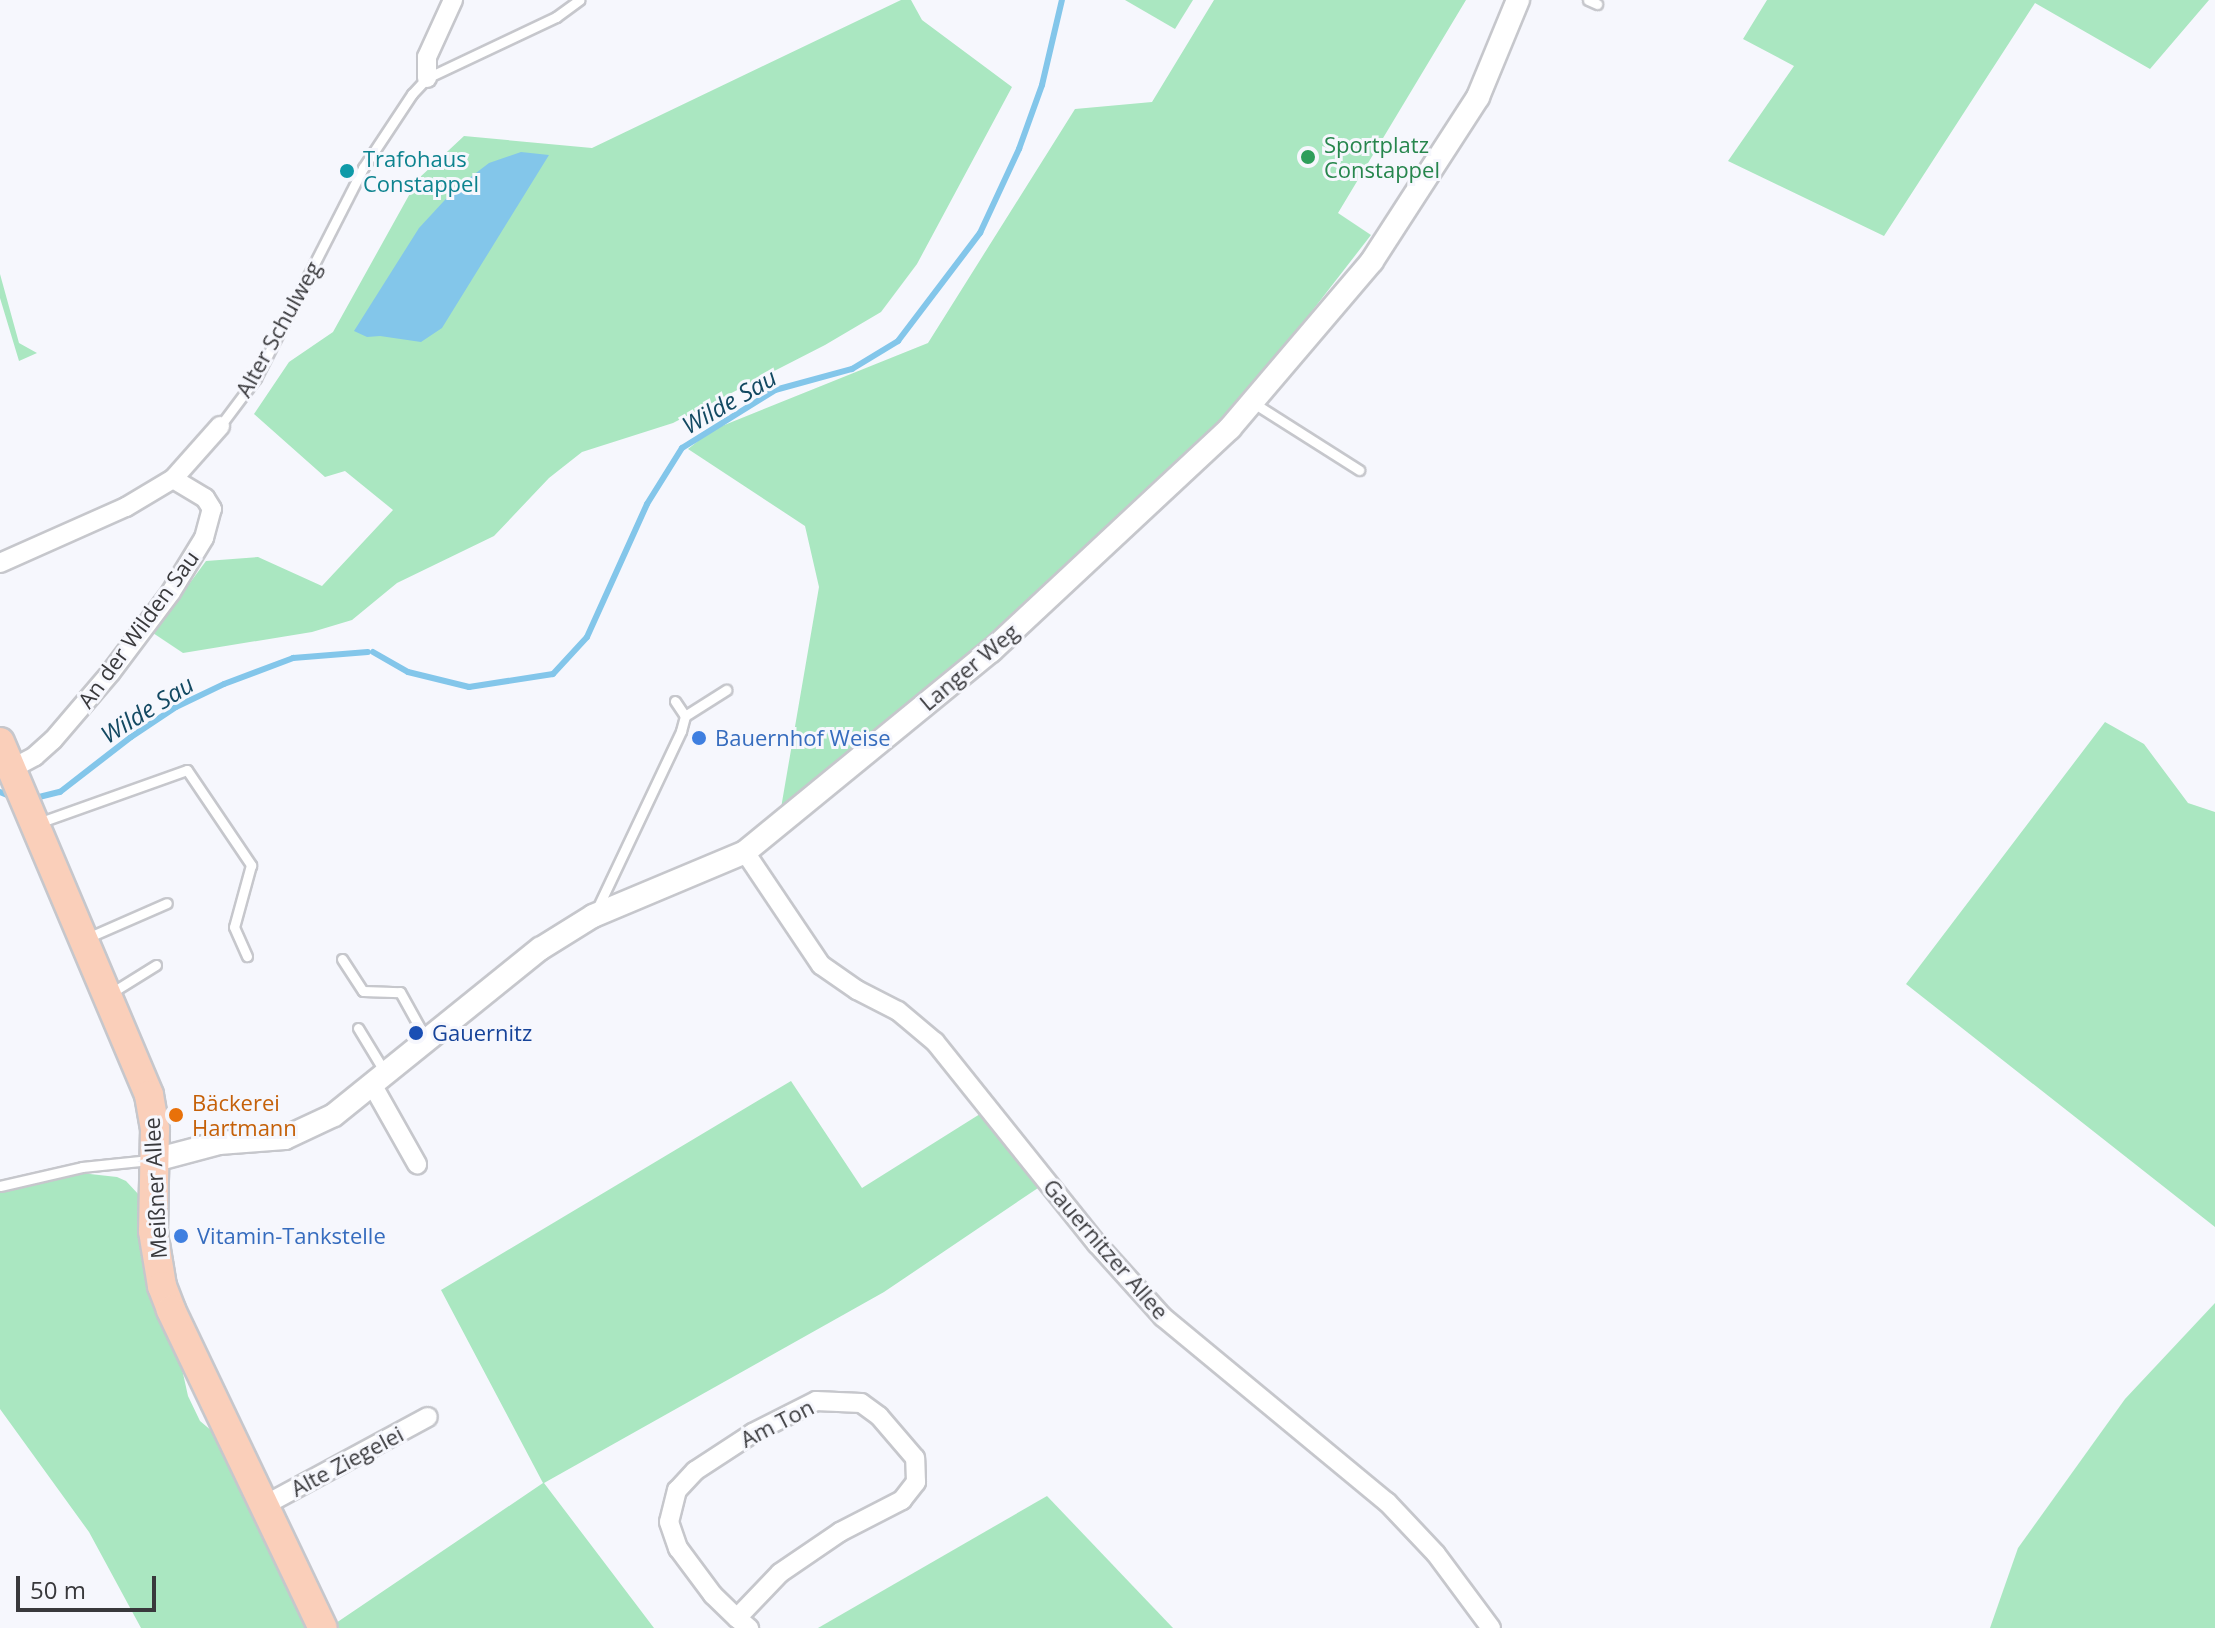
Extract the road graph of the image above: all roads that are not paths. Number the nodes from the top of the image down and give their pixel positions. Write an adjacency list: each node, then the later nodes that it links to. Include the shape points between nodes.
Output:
1 (453, 0): 4 (street, Alter Schulweg, via 427,57)
2 (579, 0): 4 (lane, via 556,17)
3 (1518, 0): 5 (street, Langer Weg, via 1478,97 1372,261)
4 (427, 78): 6 (lane, Alter Schulweg, via 363,168 256,378)
5 (1252, 402): 7 (lane); 16 (street, Langer Weg, via 991,651)
6 (220, 426): 8 (street, Alter Schulweg)
7 (1359, 470)
8 (173, 479): 9 (street, Alter Schulweg, via 126,507); 14 (street, An der Wilden Sau, via 205,498 212,509 204,538 111,672)
9 (0, 563)
10 (726, 690): 12 (lane)
11 (675, 701): 12 (lane)
12 (685, 716): 18 (lane)
13 (0, 742): 14 (main road, Meißner Allee)
14 (14, 777): 15 (main road, Meißner Allee)
15 (33, 821): 19 (main road, Meißner Allee); 20 (lane, via 187,770 251,865 234,927)
16 (745, 852): 18 (street, Langer Weg); 34 (street, Gauernitzer Allee, via 821,965 898,1011 935,1042 1097,1244 1163,1317 1387,1502 1436,1554)
17 (167, 903): 19 (lane)
18 (593, 916): 25 (street, Langer Weg, via 522,963)
19 (84, 940): 23 (main road, Meißner Allee)
20 (247, 956)
21 (342, 959): 25 (lane, via 363,991 400,992)
22 (156, 965): 23 (lane)
23 (108, 995): 27 (main road, Meißner Allee, via 149,1095)
24 (358, 1028): 26 (lane)
25 (426, 1039): 26 (street, Langer Weg)
26 (380, 1080): 27 (street, Langer Weg, via 334,1115 285,1138 219,1143); 28 (street)
27 (155, 1160): 29 (lane, via 82,1167); 31 (main road, Meißner Allee, via 153,1231 162,1286)
28 (417, 1164)
29 (0, 1186)
30 (428, 1417): 31 (street, Alte Ziegelei)
31 (265, 1505): 33 (main road, Meißner Allee)
32 (743, 1623): 32 (street, Am Ton, via 780,1573 840,1532 902,1500 916,1482 915,1458 861,1403 816,1401 753,1433 695,1471 677,1490 669,1522 678,1548 713,1595)
33 (323, 1628)
34 (1491, 1628)

